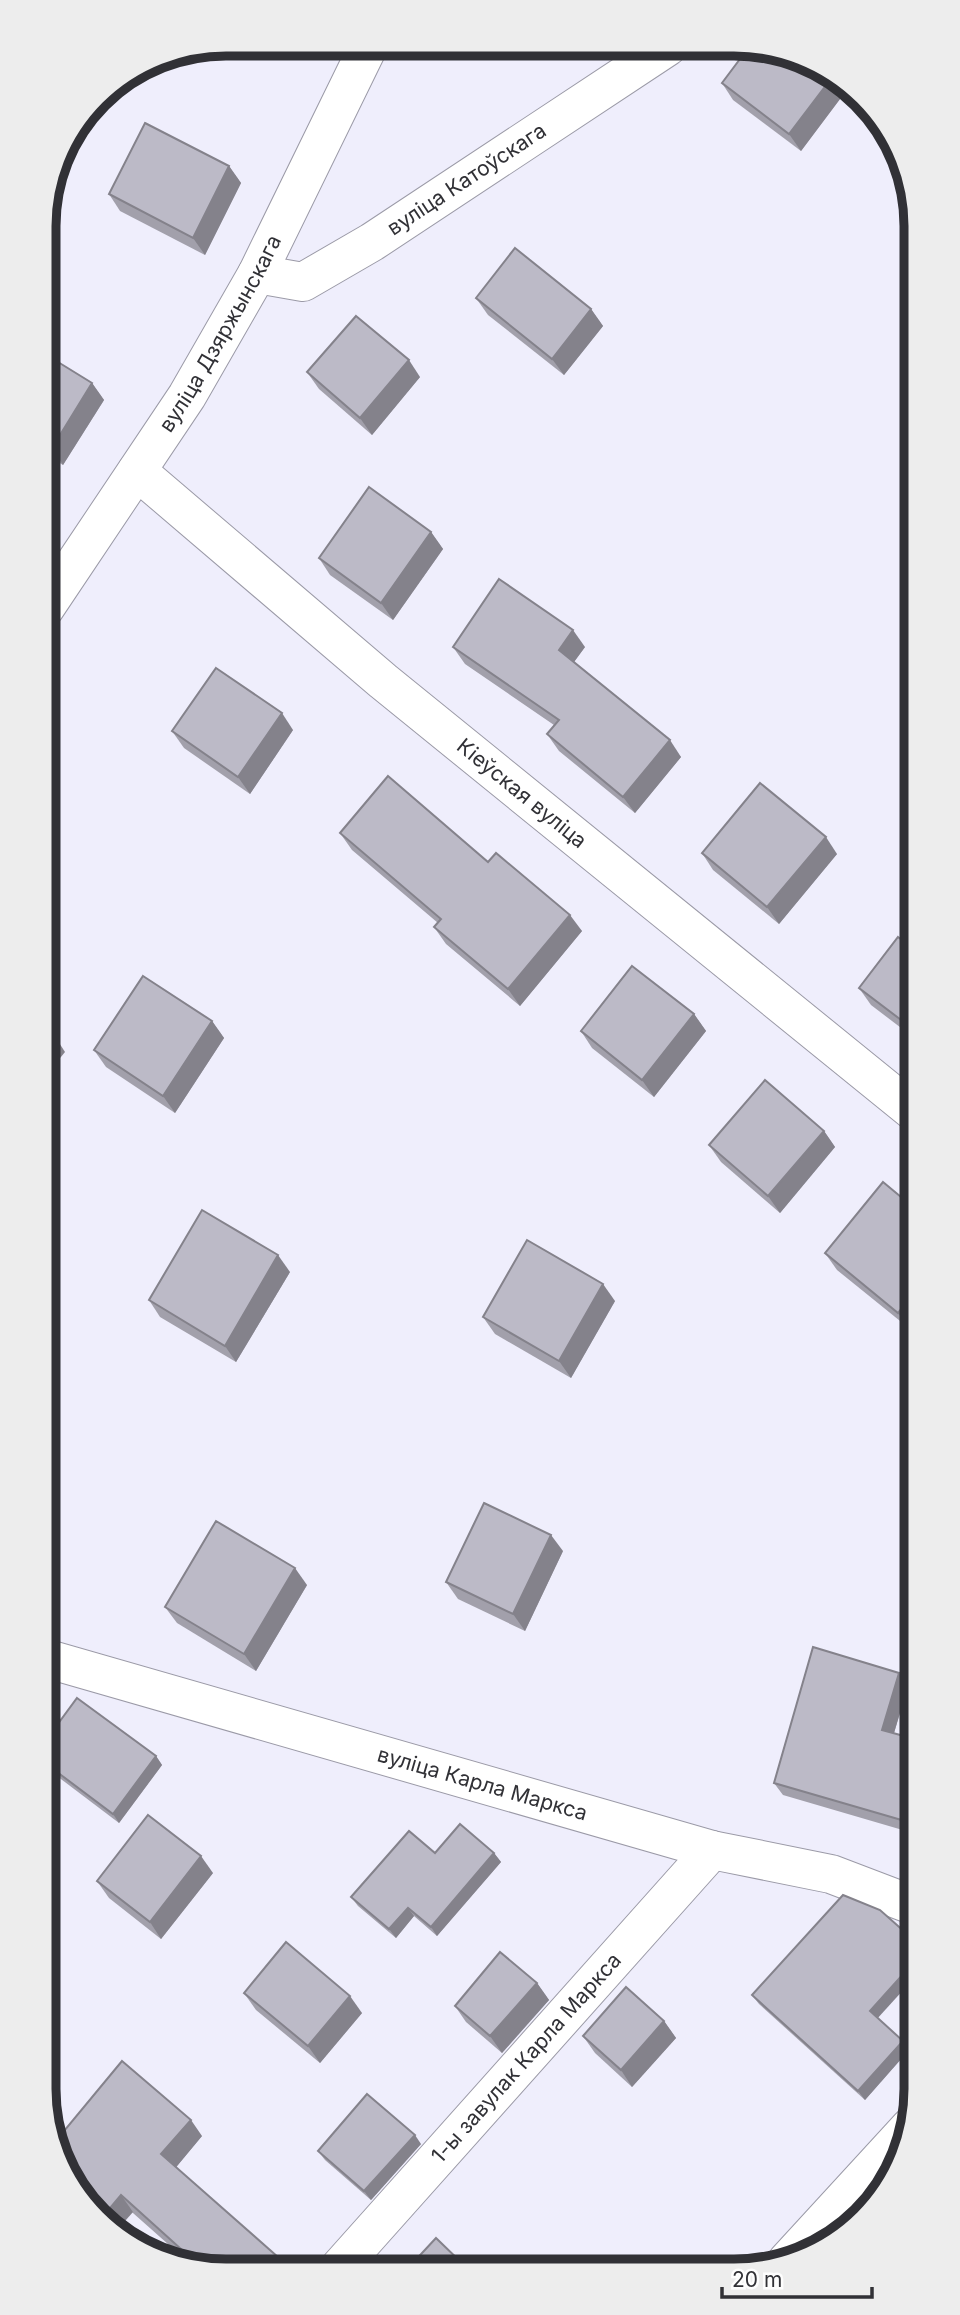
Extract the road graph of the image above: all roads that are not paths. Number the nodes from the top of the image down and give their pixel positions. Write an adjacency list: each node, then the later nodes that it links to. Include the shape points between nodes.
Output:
1 (364, 56): 3 (street, вуліца Дзяржынскага)
2 (653, 56): 3 (street, вуліца Катоўскага, via 383,235 303,282)
3 (257, 274): 4 (street, вуліца Дзяржынскага, via 187,396)
4 (136, 471): 5 (street, вуліца Дзяржынскага); 6 (street, Кіеўская вуліца, via 383,681)
5 (56, 591)
6 (904, 1104)
7 (56, 1661): 8 (street, вуліца Карла Маркса)
8 (712, 1850): 9 (street, вуліца Карла Маркса, via 831,1874); 12 (street, 1-ы завулак Карла Маркса)
9 (904, 1902)
10 (894, 2144): 11 (street)
11 (802, 2245)
12 (347, 2259)

